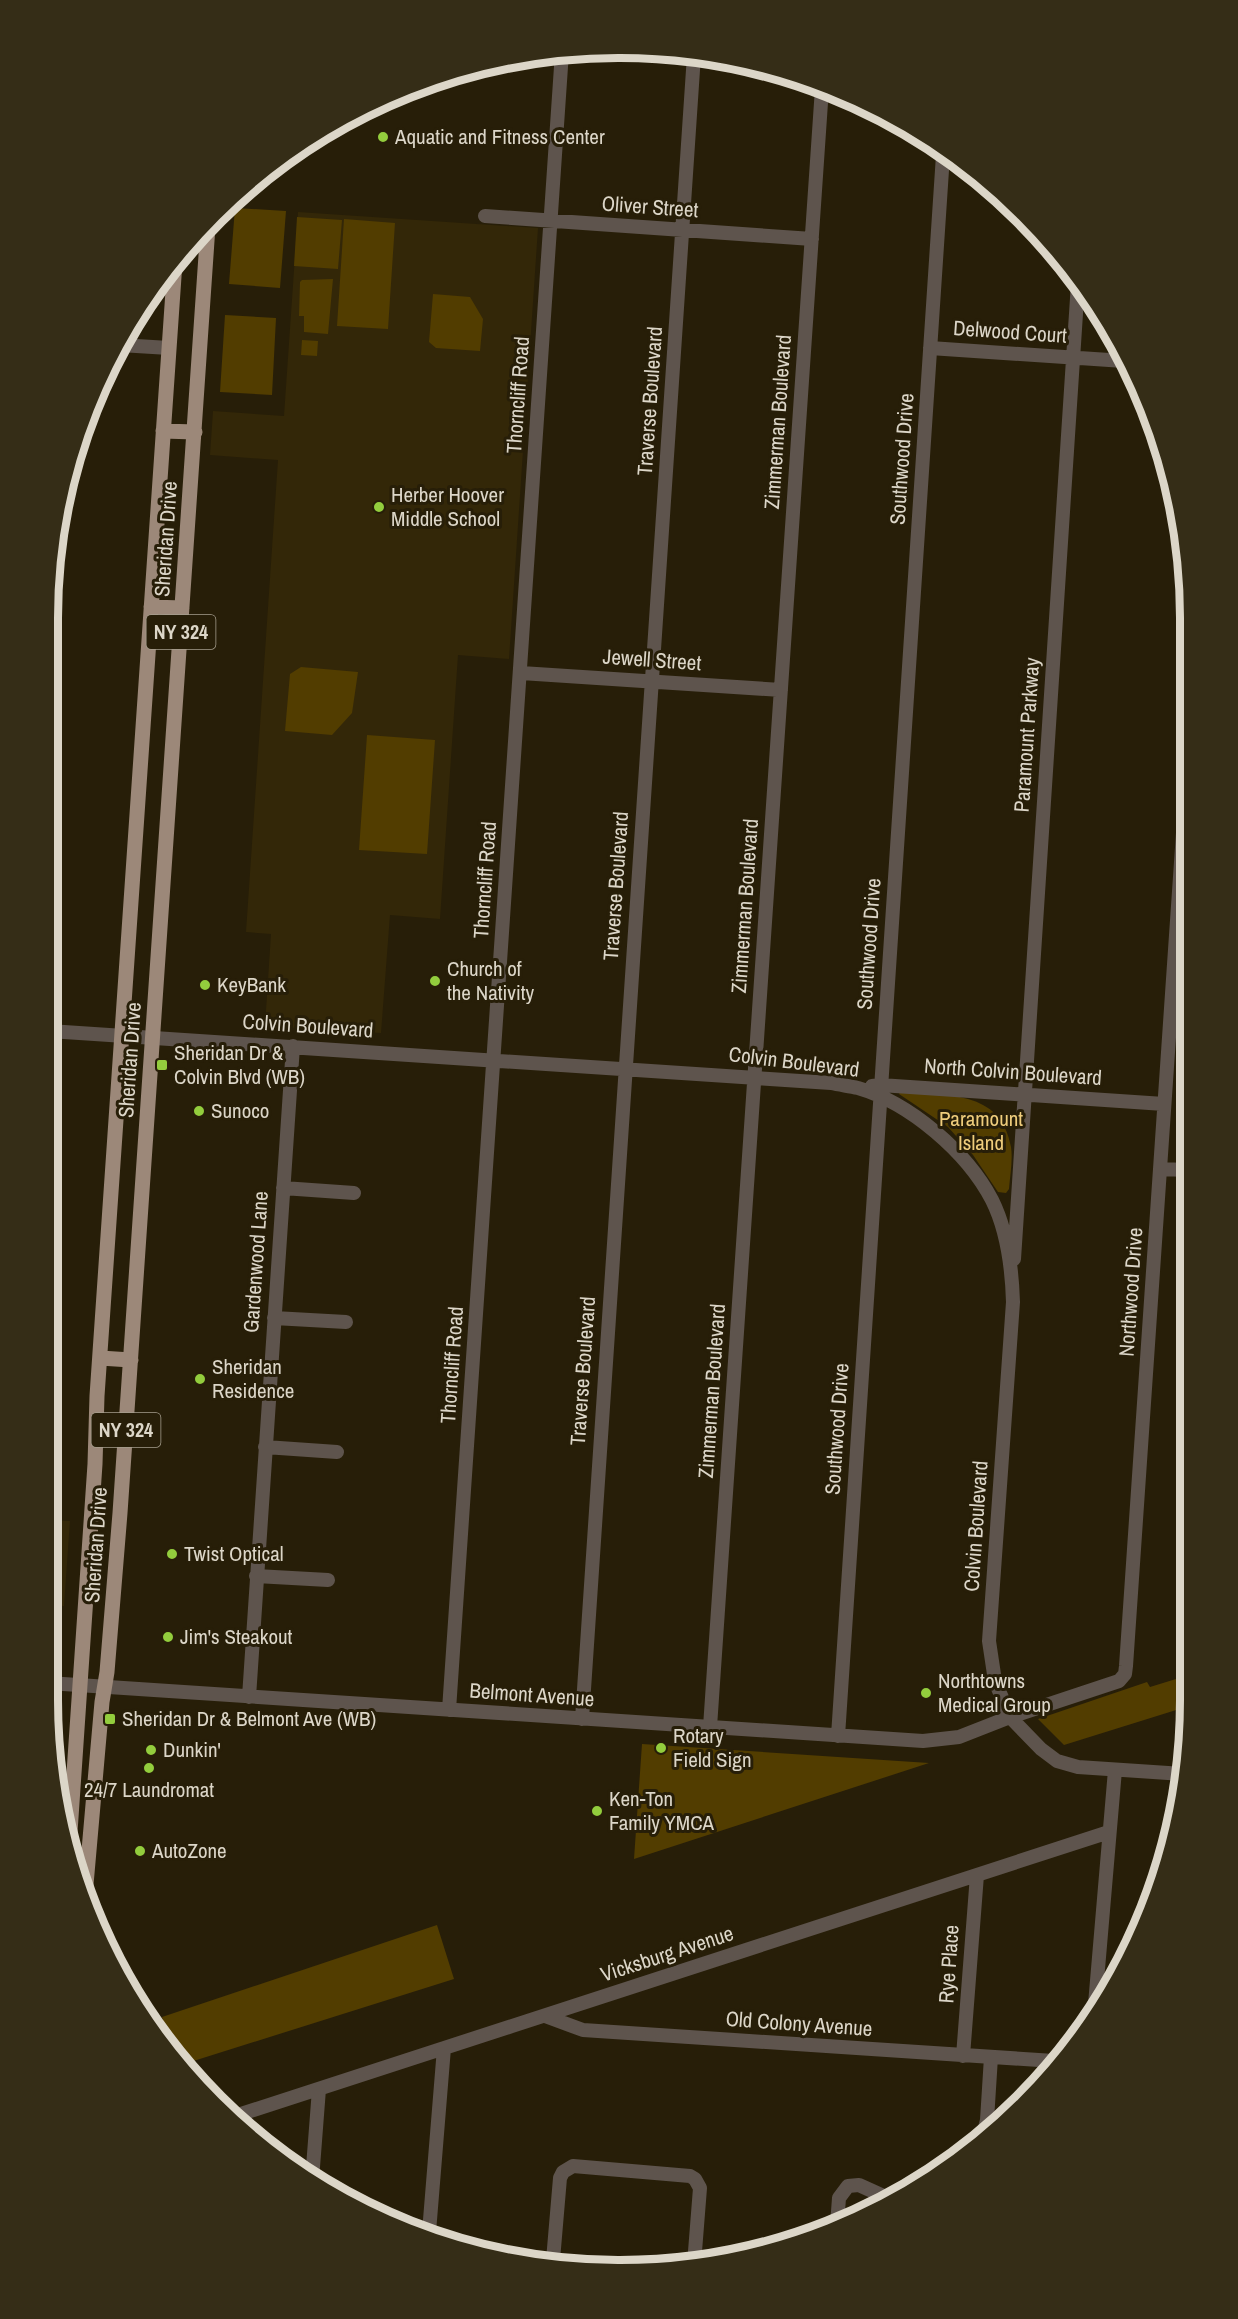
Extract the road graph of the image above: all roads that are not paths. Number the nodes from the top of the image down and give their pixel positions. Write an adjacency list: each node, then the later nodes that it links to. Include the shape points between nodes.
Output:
1 (561, 62): 6 (street, Thorncliff Road)
2 (694, 63): 7 (street, Traverse Boulevard)
3 (821, 97): 9 (street, Zimmerman Boulevard)
4 (943, 162): 14 (street, Southwood Drive)
5 (485, 216): 6 (street, Oliver Street)
6 (550, 221): 7 (street, Oliver Street); 21 (street, Thorncliff Road)
7 (682, 231): 9 (street, Oliver Street); 22 (street, Traverse Boulevard)
8 (207, 239): 18 (main road, Sheridan Drive / NY 324)
9 (812, 239): 23 (street, Zimmerman Boulevard)
10 (174, 278): 13 (main road, Sheridan Drive / NY 324)
11 (1077, 297): 15 (street, Paramount Parkway)
12 (130, 346): 13 (street)
13 (169, 348): 17 (main road, Sheridan Drive / NY 324)
14 (930, 348): 15 (street, Delwood Court); 33 (street, Southwood Drive)
15 (1073, 358): 16 (street, Delwood Court); 34 (street, Paramount Parkway)
16 (1116, 361)
17 (163, 431): 18 (main road); 19 (main road, Sheridan Drive / NY 324)
18 (195, 432): 20 (main road, Sheridan Drive / NY 324)
19 (151, 607): 20 (main road); 26 (main road, Sheridan Drive / NY 324)
20 (182, 608): 27 (main road, Sheridan Drive / NY 324)
21 (520, 673): 22 (street, Jewell Street); 29 (street, Thorncliff Road)
22 (651, 681): 23 (street, Jewell Street); 30 (street, Traverse Boulevard)
23 (781, 690): 31 (street, Zimmerman Boulevard)
24 (1180, 875): 35 (street, Northwood Drive)
25 (58, 1031): 26 (street, Colvin Boulevard)
26 (122, 1035): 27 (street, Colvin Boulevard); 45 (main road, Sheridan Drive / NY 324)
27 (153, 1037): 28 (street, Colvin Boulevard); 46 (main road, Sheridan Drive / NY 324)
28 (293, 1046): 29 (street, Colvin Boulevard); 38 (street, Gardenwood Lane)
29 (494, 1059): 30 (street, Colvin Boulevard); 55 (street, Thorncliff Road)
30 (625, 1068): 31 (street, Colvin Boulevard); 57 (street, Traverse Boulevard)
31 (754, 1077): 32 (street, Colvin Boulevard); 58 (street, Zimmerman Boulevard)
32 (858, 1088): 33 (street, North Colvin Boulevard)
33 (880, 1091): 34 (street, North Colvin Boulevard); 41 (street, Colvin Boulevard, via 914,1115 969,1164); 59 (street, Southwood Drive)
34 (1024, 1094): 35 (street, North Colvin Boulevard); 39 (street, Paramount Parkway)
35 (1164, 1104): 36 (street, Northwood Drive)
36 (1160, 1169): 37 (street); 56 (street, Northwood Drive, via 1125,1674 1114,1683)
37 (1180, 1170)
38 (283, 1188): 40 (street); 43 (street, Gardenwood Lane)
39 (1018, 1190): 41 (street, via 1014,1198); 42 (street, Paramount Parkway)
40 (354, 1193)
41 (992, 1201): 42 (street, Colvin Boulevard, via 1009,1254)
42 (1012, 1281): 56 (street, Colvin Boulevard, via 989,1641 995,1681)
43 (274, 1318): 44 (street); 47 (street, Gardenwood Lane)
44 (346, 1322)
45 (100, 1358): 46 (main road); 52 (main road, Sheridan Drive / NY 324)
46 (131, 1360): 53 (main road, Sheridan Drive / NY 324)
47 (265, 1447): 48 (street); 49 (street, Gardenwood Lane)
48 (338, 1452)
49 (256, 1576): 50 (street); 54 (street, Gardenwood Lane)
50 (328, 1580)
51 (58, 1684): 52 (street, Belmont Avenue)
52 (79, 1686): 53 (street, Belmont Avenue); 62 (main road, Sheridan Drive / NY 324)
53 (105, 1688): 54 (street, Belmont Avenue); 65 (main road, Sheridan Drive / NY 324)
54 (249, 1697): 55 (street, Belmont Avenue)
55 (449, 1710): 57 (street, Belmont Avenue)
56 (1010, 1717): 59 (street, Belmont Avenue, via 947,1740); 60 (street, Colvin Boulevard, via 1057,1761)
57 (582, 1719): 58 (street, Belmont Avenue)
58 (710, 1727): 59 (street, Belmont Avenue)
59 (838, 1736)
60 (1115, 1770): 61 (street, Colvin Boulevard); 63 (street)
61 (1175, 1774)
62 (71, 1817)
63 (1109, 1833): 64 (street, Vicksburg Avenue); 66 (street)
64 (977, 1875): 67 (street, Vicksburg Avenue); 69 (street, Rye Place)
65 (87, 1876)
66 (1096, 1993)
67 (545, 2016): 68 (street, Vicksburg Avenue); 69 (street, Old Colony Avenue, via 583,2030)
68 (444, 2048): 72 (street, Vicksburg Avenue); 78 (street)
69 (963, 2056): 70 (street, Old Colony Avenue)
70 (992, 2057): 71 (street, Old Colony Avenue); 74 (street)
71 (1048, 2061)
72 (320, 2089): 73 (street, Vicksburg Avenue); 75 (street)
73 (242, 2114)
74 (986, 2123)
75 (313, 2169)
76 (881, 2195): 77 (street, via 859,2185 848,2186 839,2198)
77 (838, 2216)
78 (429, 2227)
79 (695, 2256): 80 (street, via 700,2188 695,2179 573,2166 560,2178)
80 (554, 2257)

